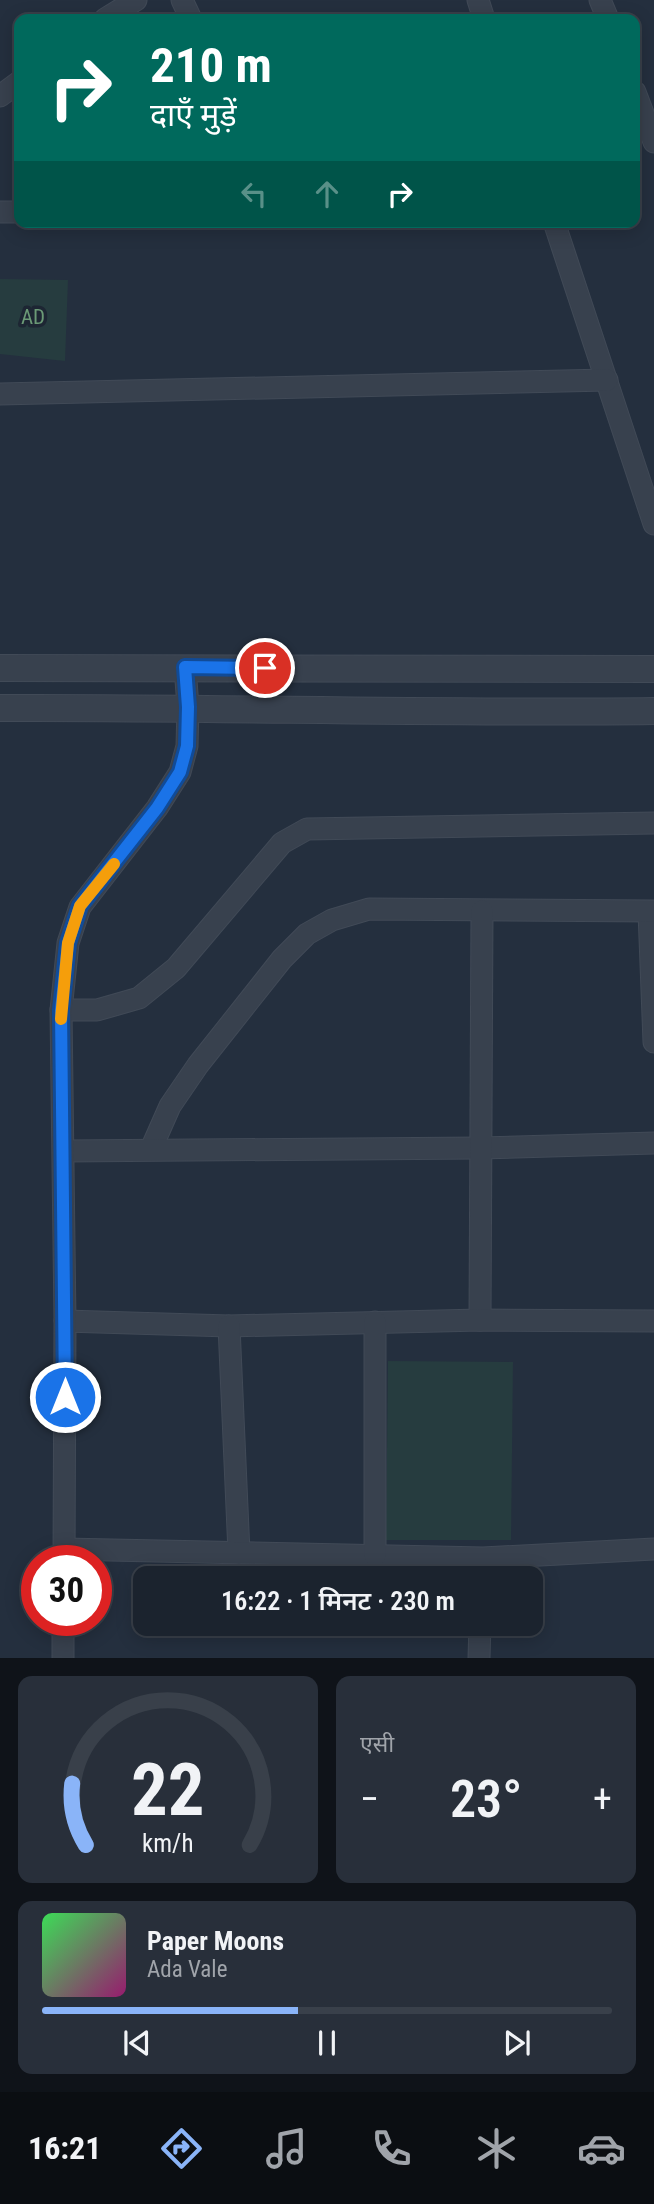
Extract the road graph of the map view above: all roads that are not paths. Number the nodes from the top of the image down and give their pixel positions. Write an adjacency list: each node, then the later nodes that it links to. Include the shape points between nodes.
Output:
1 (136, 0): 2 (street)
2 (113, 14)
3 (640, 105): 4 (street)
4 (654, 142)
5 (556, 228): 6 (street)
6 (607, 380): 7 (street); 8 (street)
7 (0, 394)
8 (654, 524)
9 (185, 667): 10 (street); 11 (street); 12 (street)
10 (0, 668)
11 (654, 669)
12 (188, 707): 13 (street); 14 (street); 18 (street, via 187,746 180,772 80,906 68,943)
13 (0, 708)
14 (654, 711)
15 (654, 823): 18 (street, via 307,830 282,843 176,968 139,998 97,1010)
16 (482, 911): 17 (street); 21 (street); 22 (street, via 369,909 332,920 307,934 198,1065 170,1106)
17 (652, 912): 19 (street)
18 (61, 1010): 23 (street)
19 (654, 1042)
20 (654, 1143): 21 (street)
21 (481, 1148): 22 (street); 24 (street)
22 (151, 1149): 23 (street)
23 (64, 1151): 25 (street)
24 (480, 1320): 26 (street); 27 (street)
25 (65, 1321): 28 (street); 29 (street)
26 (654, 1321)
27 (375, 1322): 28 (street); 33 (street)
28 (229, 1326): 31 (street)
29 (64, 1545)
30 (654, 1549): 35 (street)
31 (239, 1553): 32 (street); 33 (street)
32 (112, 1554)
33 (375, 1555): 34 (street)
34 (466, 1566)
35 (500, 1566)
36 (63, 1636): 38 (street)
37 (480, 1636): 39 (street)
38 (63, 1658)
39 (479, 1658)

